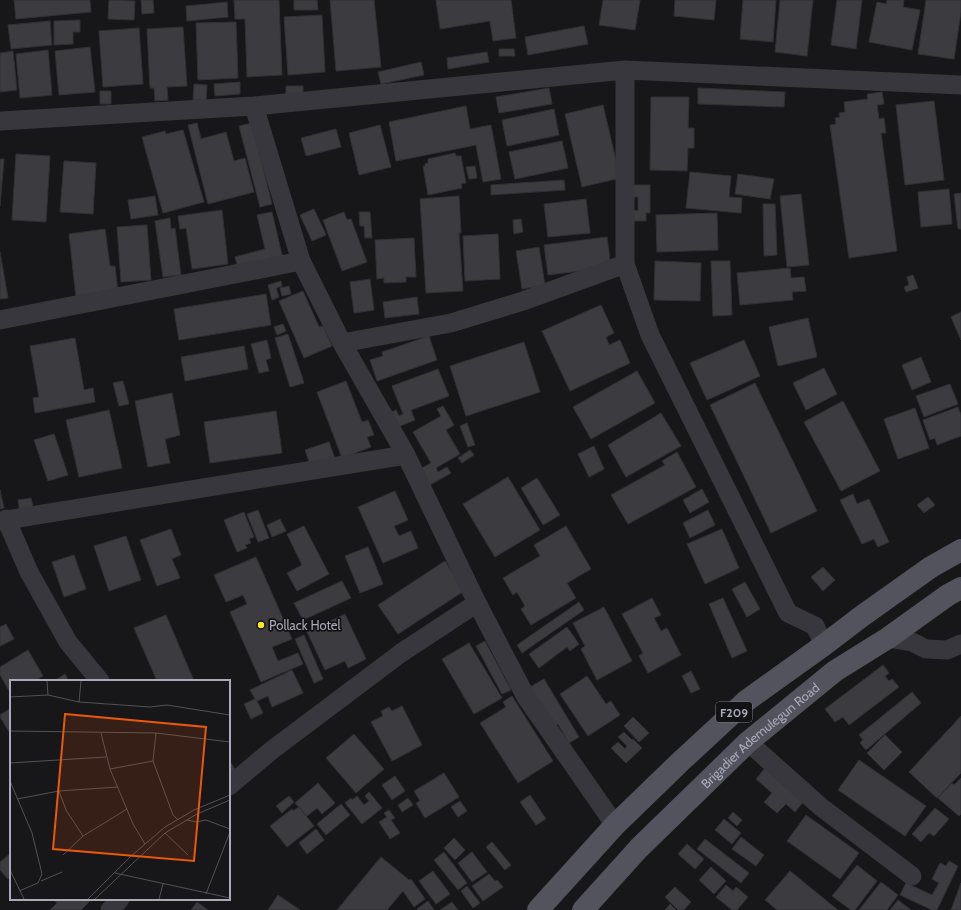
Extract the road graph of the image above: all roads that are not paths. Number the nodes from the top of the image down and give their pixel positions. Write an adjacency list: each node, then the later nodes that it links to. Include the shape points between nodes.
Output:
1 (625, 70): 2 (street); 3 (street); 6 (street)
2 (961, 85)
3 (254, 106): 4 (street); 5 (street)
4 (0, 122)
5 (301, 261): 7 (street); 8 (street)
6 (625, 264): 8 (street, via 523,302 451,323); 16 (street, via 650,334 788,612 815,626)
7 (0, 320)
8 (342, 343): 9 (street)
9 (406, 455): 10 (street); 13 (street)
10 (3, 520): 17 (street, via 68,642)
11 (961, 550): 16 (main road, F209, via 931,567)
12 (961, 588): 14 (main road, Brigadier Ademulegun Road / F209)
13 (477, 603): 19 (street, via 401,653 272,750); 20 (street, via 526,697)
14 (888, 638): 15 (street, via 912,642 926,649 947,650); 18 (main road, Brigadier Ademulegun Road / F209, via 835,671)
15 (961, 644)
16 (824, 645): 20 (main road, F209, via 746,701)
17 (99, 680)
18 (748, 742): 21 (street, via 821,807); 25 (main road, Brigadier Ademulegun Road / F209, via 639,848)
19 (230, 785)
20 (615, 825): 24 (main road, F209)
21 (912, 876)
22 (119, 900): 23 (street)
23 (110, 910)
24 (538, 910)
25 (583, 910)

